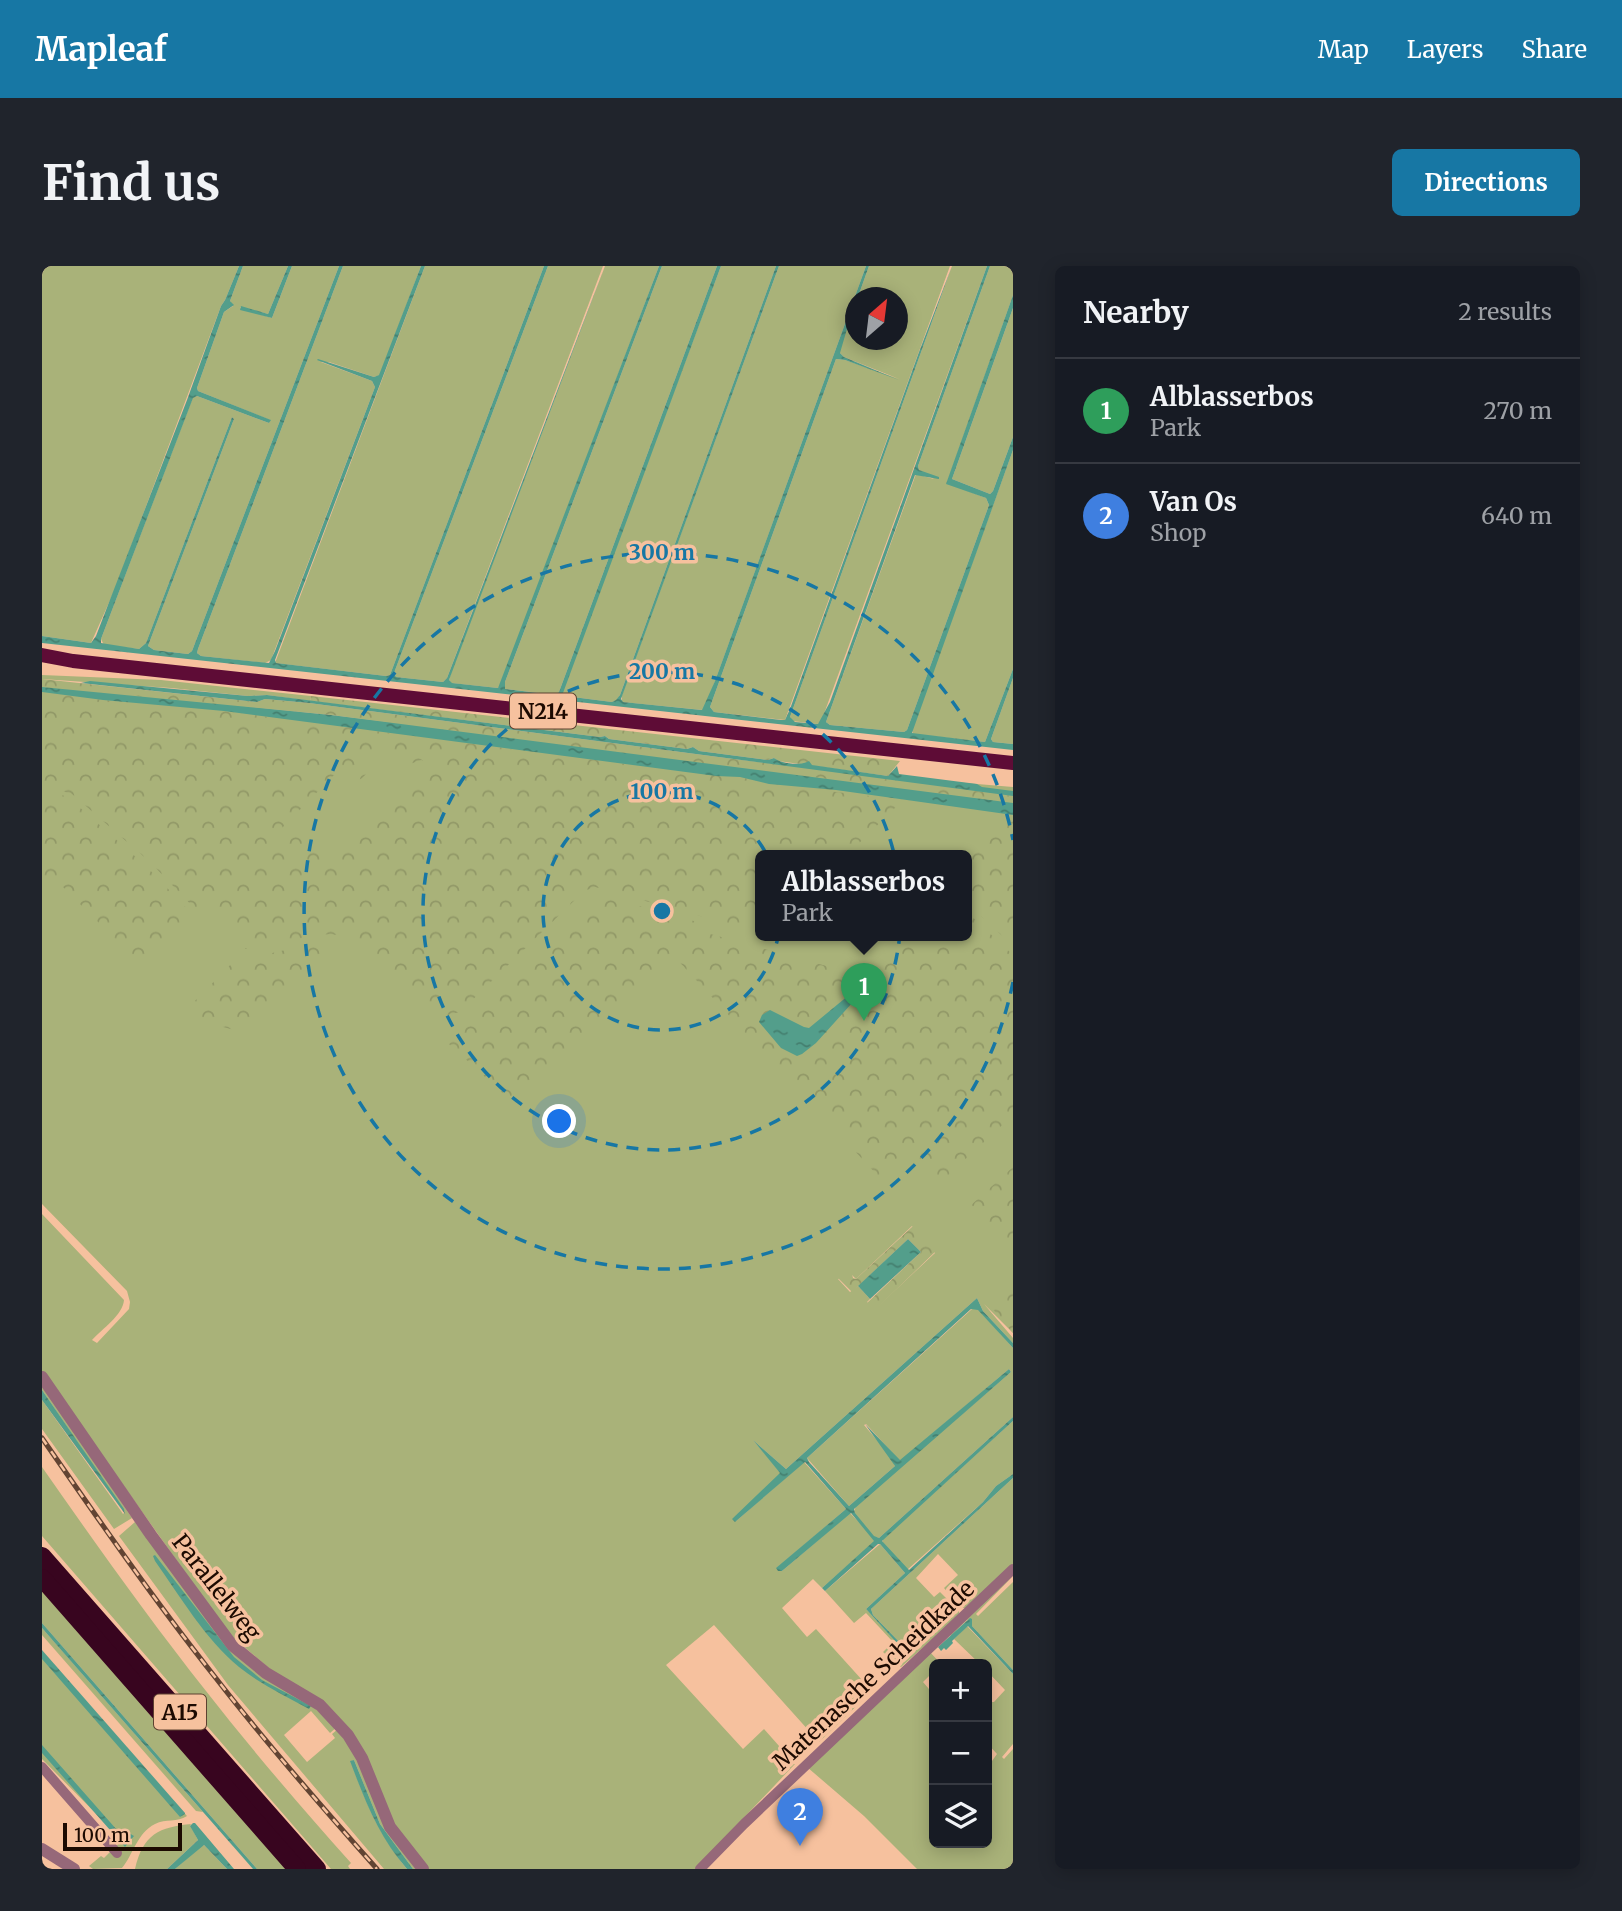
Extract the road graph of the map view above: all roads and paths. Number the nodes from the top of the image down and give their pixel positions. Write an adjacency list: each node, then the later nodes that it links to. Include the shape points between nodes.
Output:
1 (42, 654): 2 (main road, N214)
2 (73, 661): 3 (main road, N214); 4 (main road, N214)
3 (42, 663)
4 (1013, 763)
5 (42, 1377): 17 (street, Parallelweg, via 233,1645 266,1673 320,1706 348,1735 390,1827)
6 (42, 1556): 16 (highway, A15)
7 (1013, 1569): 18 (street, Matenasche Scheidkade)
8 (42, 1578): 15 (highway, A15)
9 (43, 1770): 11 (street)
10 (42, 1849): 14 (street)
11 (117, 1853)
12 (42, 1856): 13 (street)
13 (63, 1869)
14 (74, 1869)
15 (297, 1869)
16 (317, 1869)
17 (423, 1869)
18 (700, 1869)

